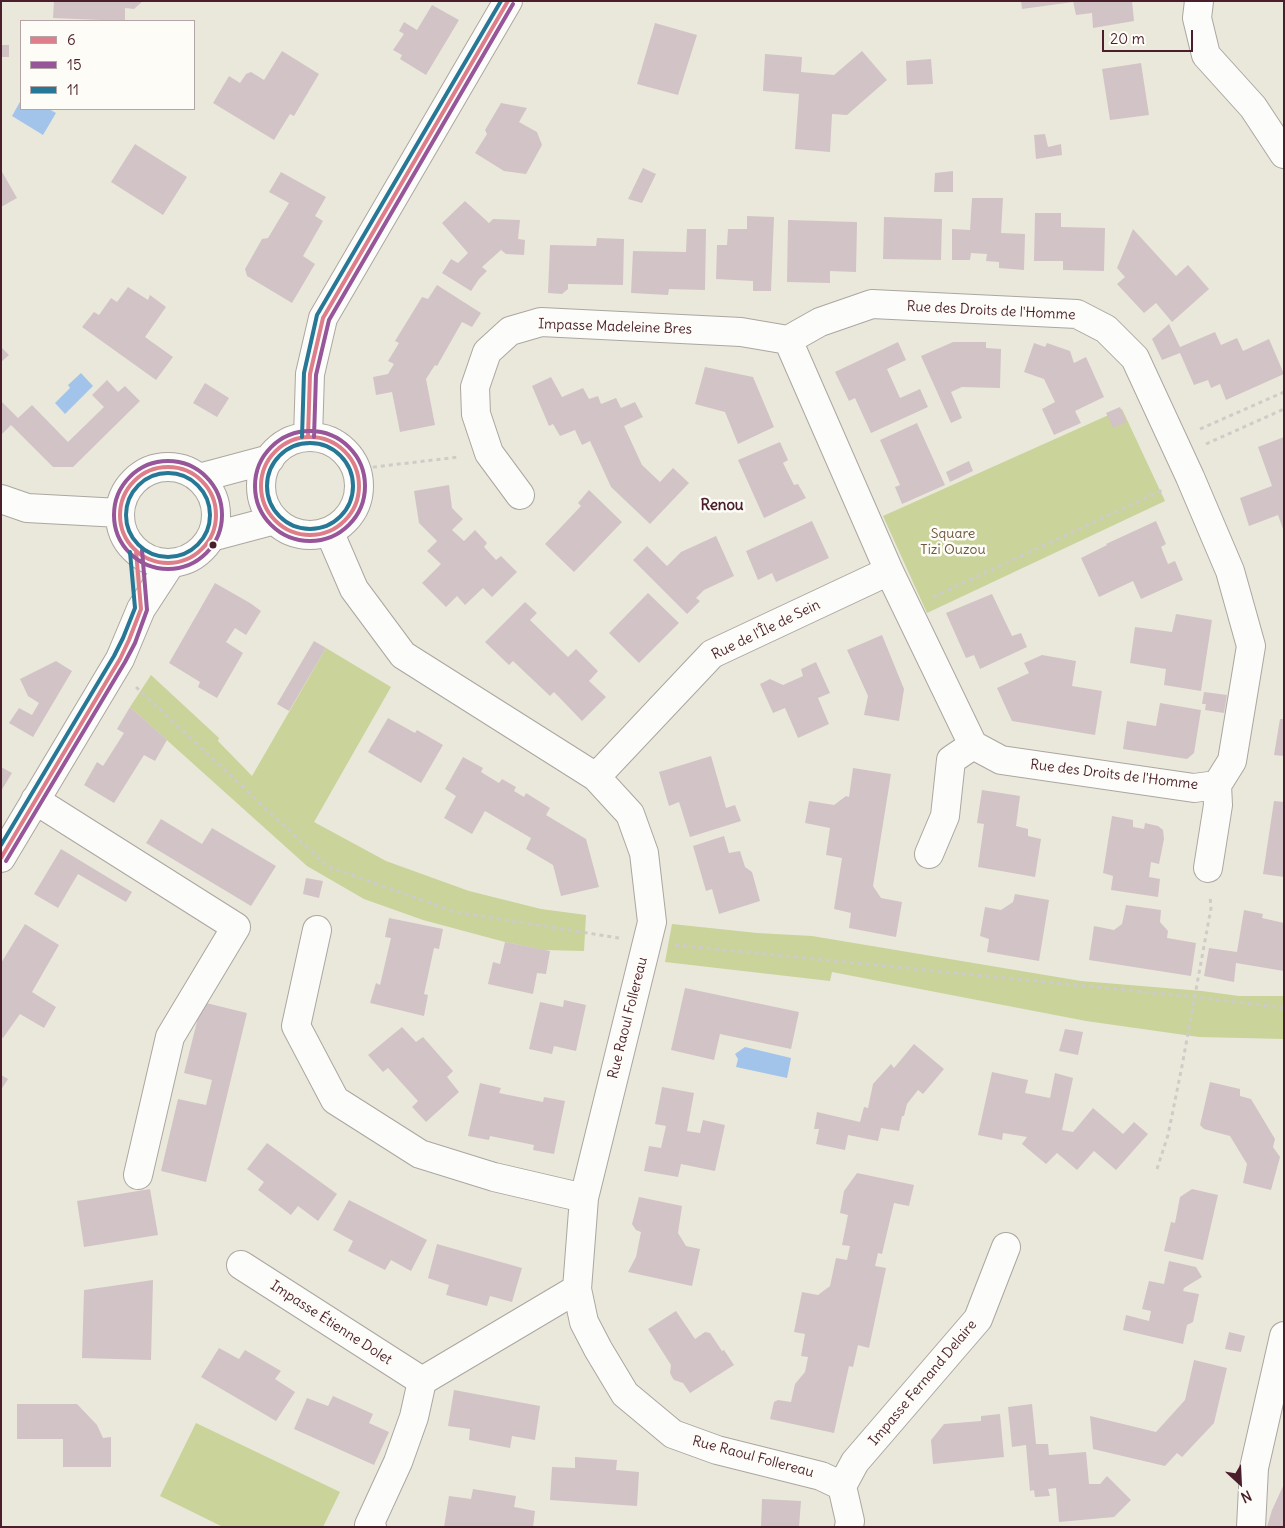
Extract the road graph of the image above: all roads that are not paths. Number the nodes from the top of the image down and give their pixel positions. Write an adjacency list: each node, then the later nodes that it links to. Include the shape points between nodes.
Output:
1 (508, 1): 5 (street, via 323,318 310,374)
2 (1199, 1): 3 (street, via 1197,18 1206,55 1253,107)
3 (1284, 154)
4 (788, 340): 8 (street, Impasse Madeleine Bres, via 741,332 540,322 510,331 487,352 475,387 476,414 489,453); 16 (street); 20 (street, Rue des Droits de l'Homme, via 820,322 872,304 1077,314 1106,329 1135,358 1230,571 1251,646 1232,761)
5 (308, 437): 6 (street, via 280,447); 12 (street, via 324,438 338,445 357,470 360,484 355,506 342,524)
6 (270, 459): 7 (street); 11 (street, via 263,474 262,490 266,506)
7 (199, 478): 10 (street, via 186,470 156,468 131,485 123,498); 13 (street, via 210,491 216,506 216,522)
8 (520, 495)
9 (1, 499): 10 (street, via 27,508)
10 (120, 513): 14 (street, via 121,527)
11 (275, 520): 12 (street, via 300,534 315,535); 13 (street)
12 (329, 531): 19 (street, Rue Raoul Follereau, via 354,589 403,656)
13 (211, 537): 15 (street, via 201,550 187,559)
14 (136, 551): 15 (street, via 152,560); 17 (street)
15 (171, 563): 17 (street)
16 (889, 571): 18 (street); 19 (street, Rue de l'Île de Sein, via 712,654)
17 (141, 609): 21 (street, via 120,659)
18 (974, 745): 20 (street, Rue des Droits de l'Homme, via 1001,760 1194,788); 22 (street, via 951,760 945,816)
19 (596, 777): 27 (street, Rue Raoul Follereau, via 630,814 644,853 652,922)
20 (1217, 785): 24 (street, via 1218,805)
21 (35, 800): 23 (street); 26 (street, via 236,927 170,1036)
22 (929, 854)
23 (1, 858)
24 (1208, 868)
25 (317, 930): 27 (street, via 296,1026 335,1100 420,1154 494,1177)
26 (138, 1175)
27 (584, 1198): 30 (street, Rue Raoul Follereau)
28 (1006, 1247): 33 (street, Impasse Fernand Delaire, via 978,1318 855,1462)
29 (241, 1265): 32 (street, Impasse Étienne Dolet)
30 (578, 1289): 32 (street); 33 (street, Rue Raoul Follereau, via 584,1322 625,1394 673,1434 717,1450 821,1476)
31 (1284, 1336): 36 (street, via 1254,1468)
32 (422, 1381): 34 (street, via 414,1416 398,1462 369,1525)
33 (842, 1486): 35 (street)
34 (372, 1527)
35 (849, 1527)
36 (1251, 1527)

